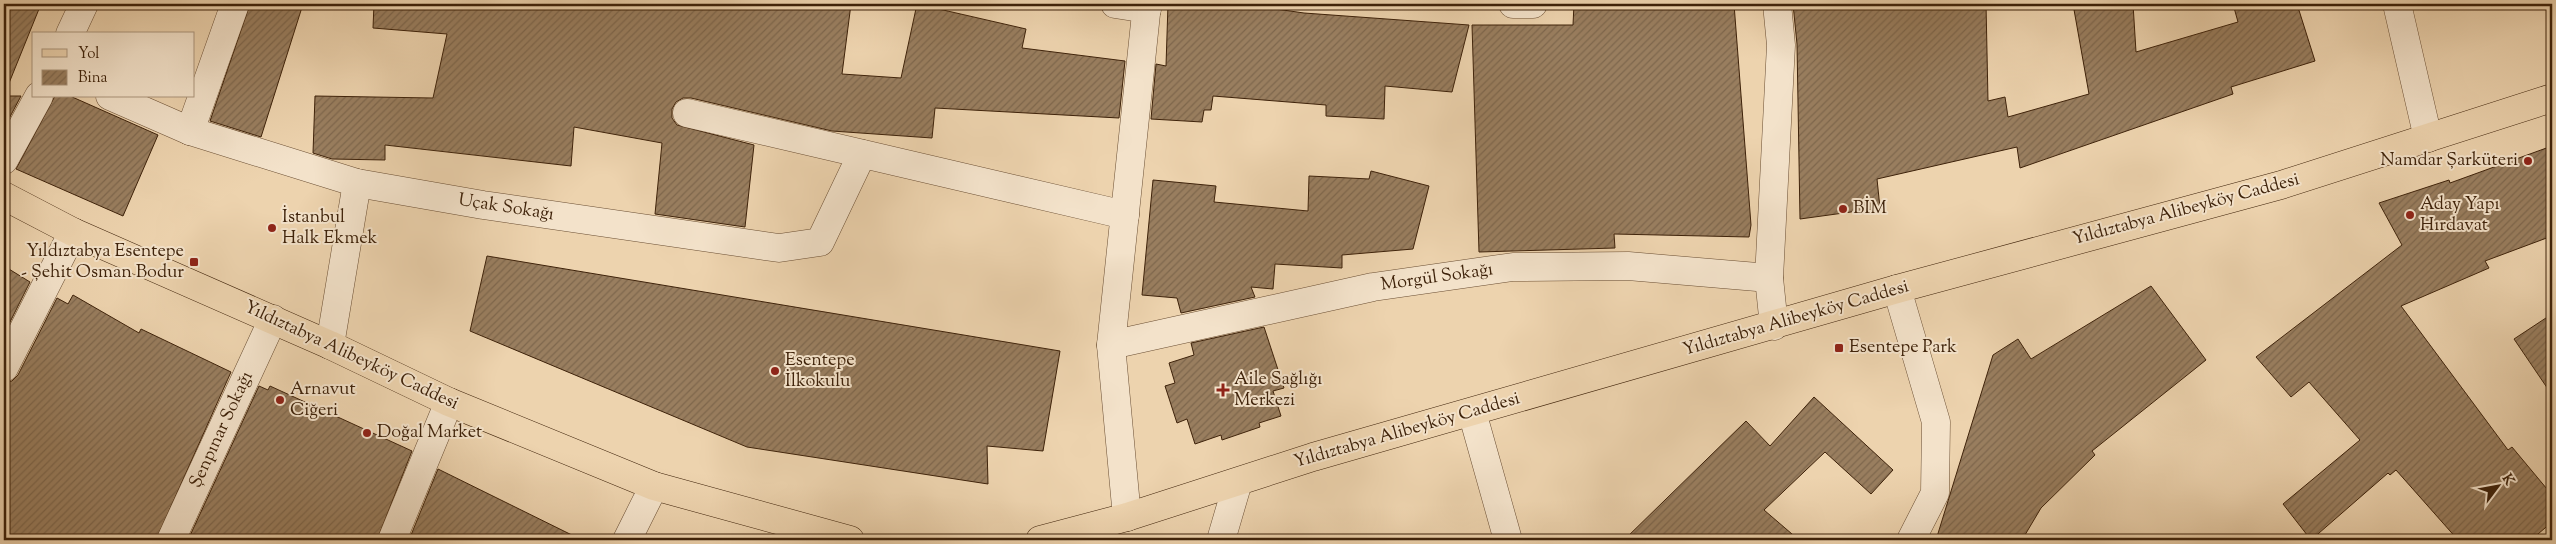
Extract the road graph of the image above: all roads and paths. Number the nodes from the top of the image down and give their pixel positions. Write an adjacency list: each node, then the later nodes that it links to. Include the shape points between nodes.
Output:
1 (84, 4): 9 (street)
2 (235, 4): 14 (street)
3 (1115, 4): 8 (street)
4 (1513, 4): 5 (street)
5 (1533, 4)
6 (1778, 4): 22 (street, via 1781,45)
7 (2397, 4): 15 (street)
8 (1147, 6): 20 (street)
9 (71, 32)
10 (38, 98): 17 (street)
11 (115, 98): 14 (street, Uçak Sokağı)
12 (2552, 98): 15 (main road, Yıldıztabya Alibeyköy Caddesi)
13 (687, 113): 16 (street)
14 (190, 131): 18 (street, Uçak Sokağı)
15 (2428, 138): 23 (main road, Yıldıztabya Alibeyköy Caddesi, via 2281,185)
16 (862, 154): 18 (street, Uçak Sokağı, via 820,242 779,248 483,205); 20 (street)
17 (4, 160)
18 (357, 183): 27 (street)
19 (4, 196): 21 (main road, Yıldıztabya Alibeyköy Caddesi)
20 (1125, 215): 26 (street)
21 (73, 232): 24 (main road, Yıldıztabya Alibeyköy Caddesi); 28 (street)
22 (1769, 278): 25 (street); 26 (street, Morgül Sokağı, via 1628,266 1513,266 1373,287)
23 (1897, 289): 25 (main road, Yıldıztabya Alibeyköy Caddesi); 41 (street, via 1936,422 1935,493)
24 (273, 319): 27 (main road, Yıldıztabya Alibeyköy Caddesi); 35 (street, Şenpınar Sokağı)
25 (1774, 326): 30 (main road, Yıldıztabya Alibeyköy Caddesi)
26 (1111, 344): 33 (street)
27 (330, 345): 29 (main road, Yıldıztabya Alibeyköy Caddesi)
28 (4, 368)
29 (449, 402): 32 (main road, Yıldıztabya Alibeyköy Caddesi); 36 (street)
30 (1472, 412): 31 (main road, Yıldıztabya Alibeyköy Caddesi); 40 (street)
31 (1238, 482): 33 (main road, Yıldıztabya Alibeyköy Caddesi); 39 (street)
32 (654, 486): 37 (street); 38 (main road, Yıldıztabya Alibeyköy Caddesi)
33 (1126, 517): 34 (main road, Yıldıztabya Alibeyköy Caddesi)
34 (1054, 538)
35 (170, 540)
36 (392, 540)
37 (627, 540)
38 (850, 540)
39 (1221, 540)
40 (1508, 540)
41 (1911, 540)

